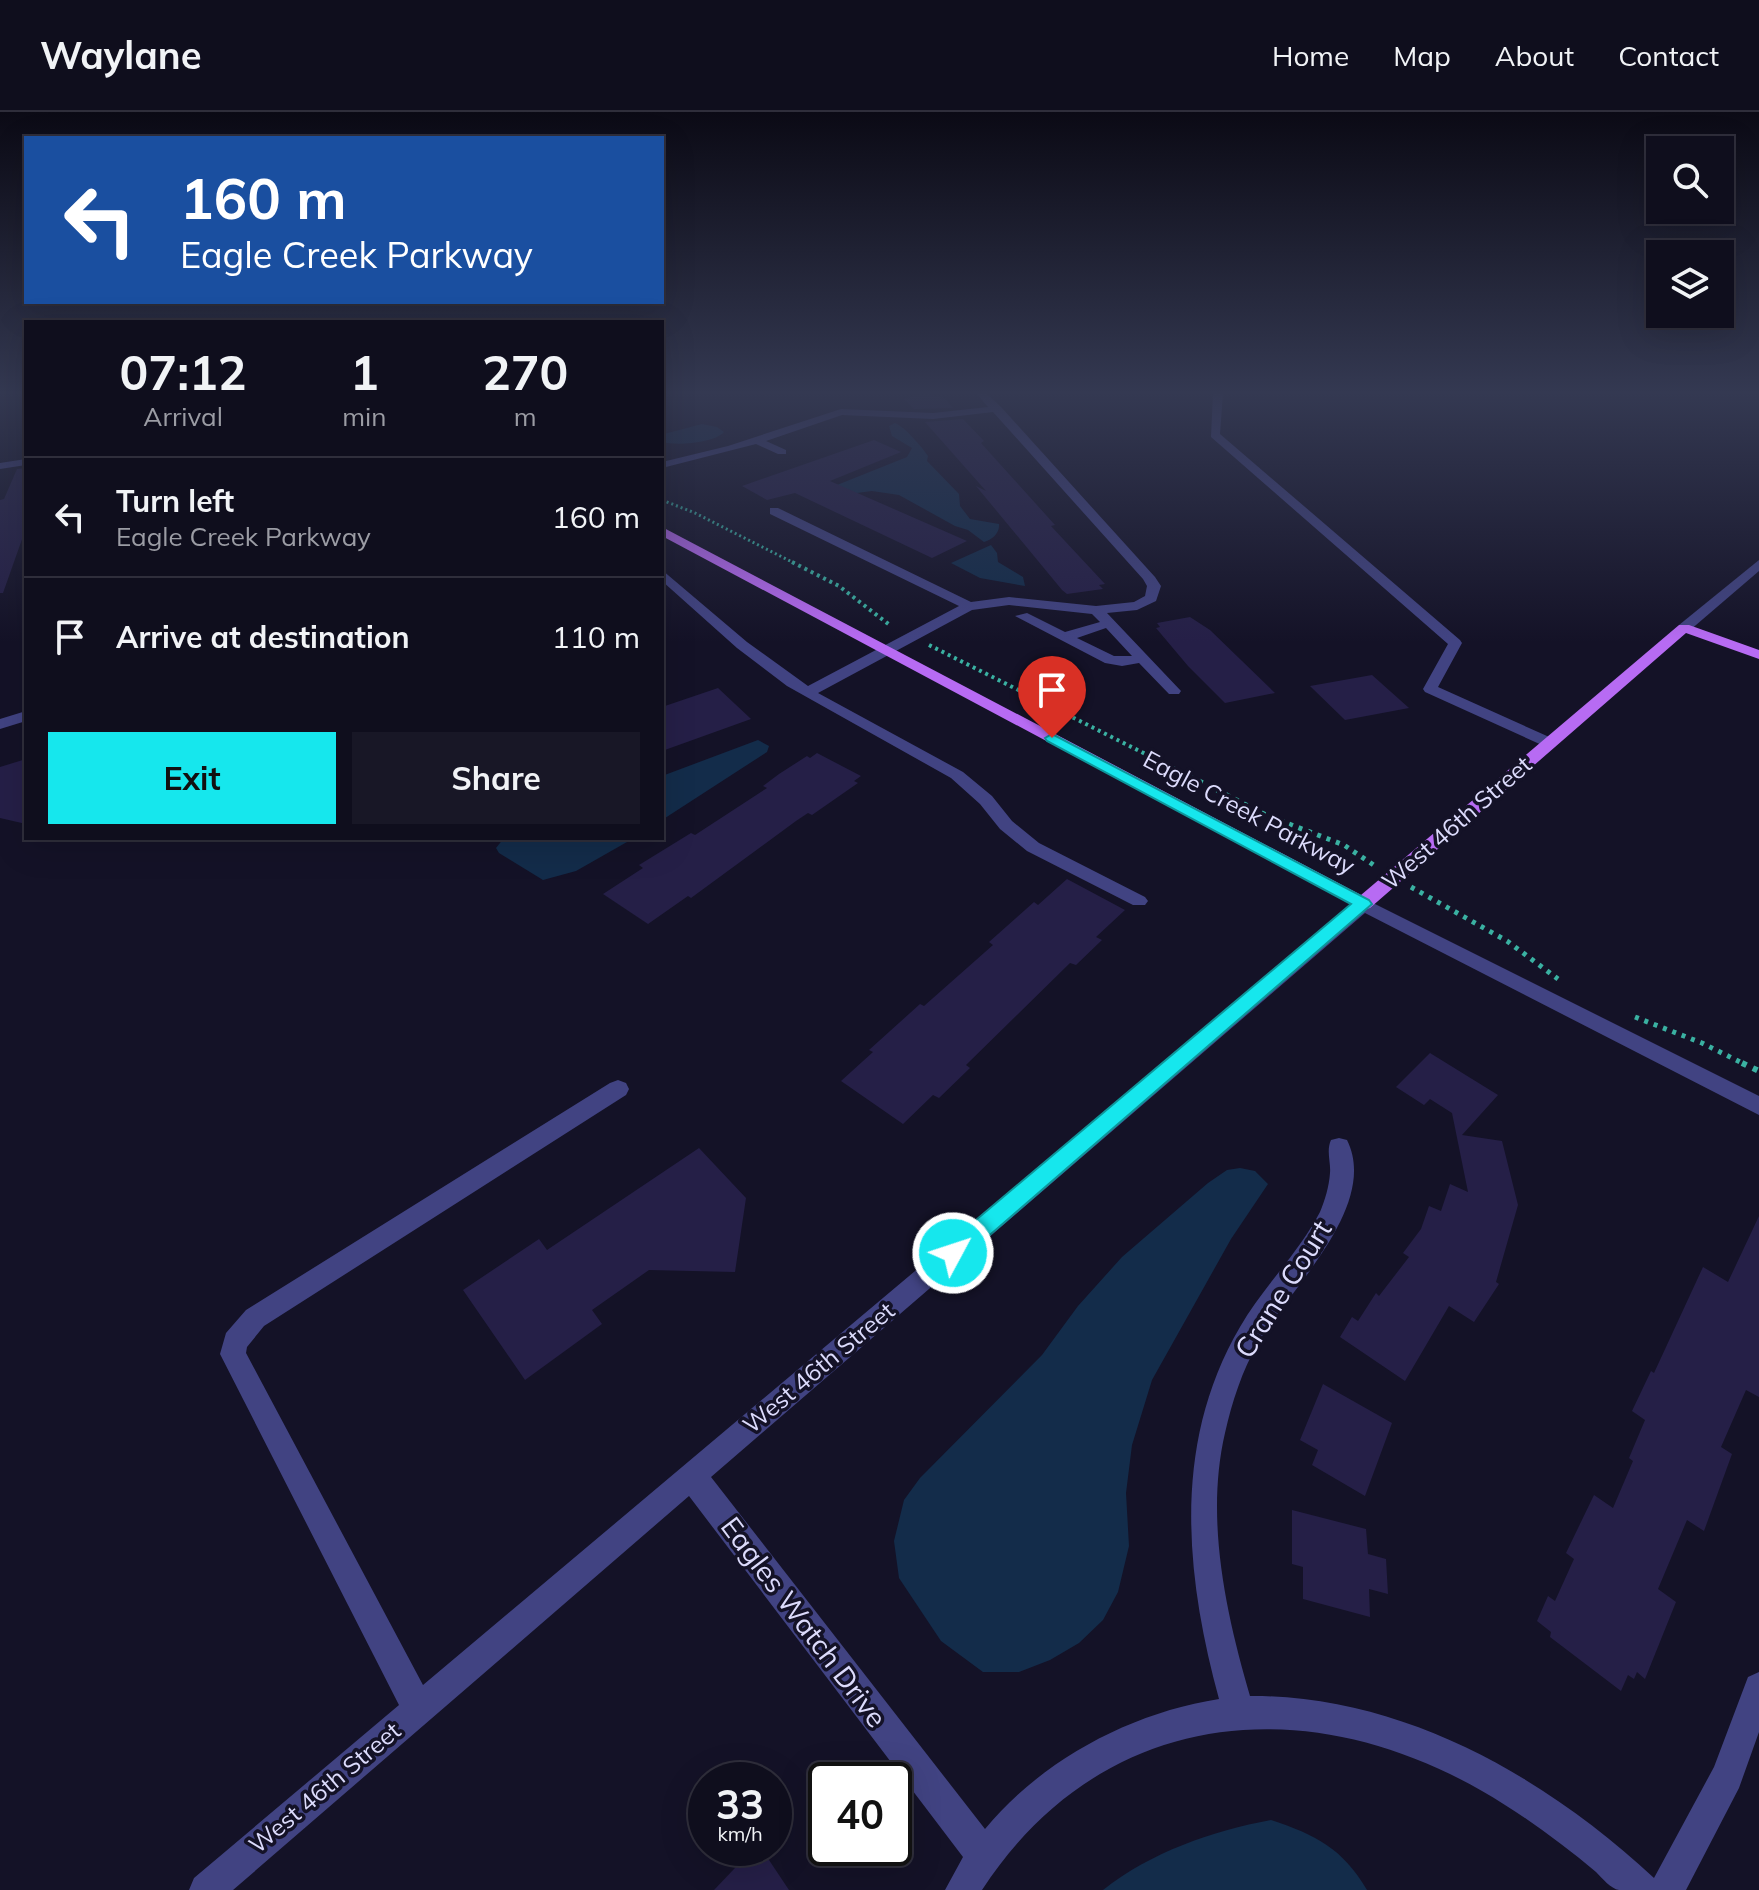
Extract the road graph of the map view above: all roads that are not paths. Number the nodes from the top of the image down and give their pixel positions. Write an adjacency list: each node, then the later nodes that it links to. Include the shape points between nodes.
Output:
1 (1057, 476): 8 (street, via 1152,581 1154,593 1137,606)
2 (1262, 476): 20 (street, via 1455,643 1430,689)
3 (774, 511): 7 (street)
4 (664, 532): 13 (main road, Eagle Creek Parkway)
5 (1759, 564): 11 (street, West 46th Street)
6 (664, 576): 17 (street)
7 (969, 606): 8 (street, via 1005,600); 13 (street)
8 (1096, 610): 10 (street)
9 (1022, 616): 12 (street)
10 (1109, 623): 12 (street); 15 (street)
11 (1684, 628): 14 (main road); 20 (main road, West 46th Street)
12 (1065, 637): 15 (street, via 1110,660)
13 (888, 650): 17 (street); 22 (main road, Eagle Creek Parkway)
14 (1759, 655)
15 (1142, 658): 16 (street)
16 (1174, 691)
17 (807, 693): 21 (street, via 957,775 1033,847)
18 (24, 717): 19 (street)
19 (0, 724)
20 (1550, 743): 22 (main road, West 46th Street)
21 (1139, 901)
22 (1363, 904): 24 (street, Eagle Creek Parkway); 26 (street, West 46th Street)
23 (618, 1089): 28 (street, via 267,1310 235,1342 233,1354)
24 (1759, 1106)
25 (1339, 1147): 29 (street, Crane Court, via 1340,1186 1327,1224 1241,1348 1219,1403 1210,1452 1205,1485 1211,1602)
26 (692, 1476): 28 (street, West 46th Street); 30 (street, Eagles Watch Drive)
27 (1759, 1688): 34 (street, via 1727,1776)
28 (418, 1709): 31 (street, West 46th Street)
29 (1239, 1713): 30 (street, via 1120,1743 1083,1763 1014,1818); 33 (street, via 1348,1722 1442,1754 1528,1800)
30 (983, 1855): 32 (street)
31 (206, 1890)
32 (962, 1890)
33 (1642, 1890)
34 (1667, 1890)

